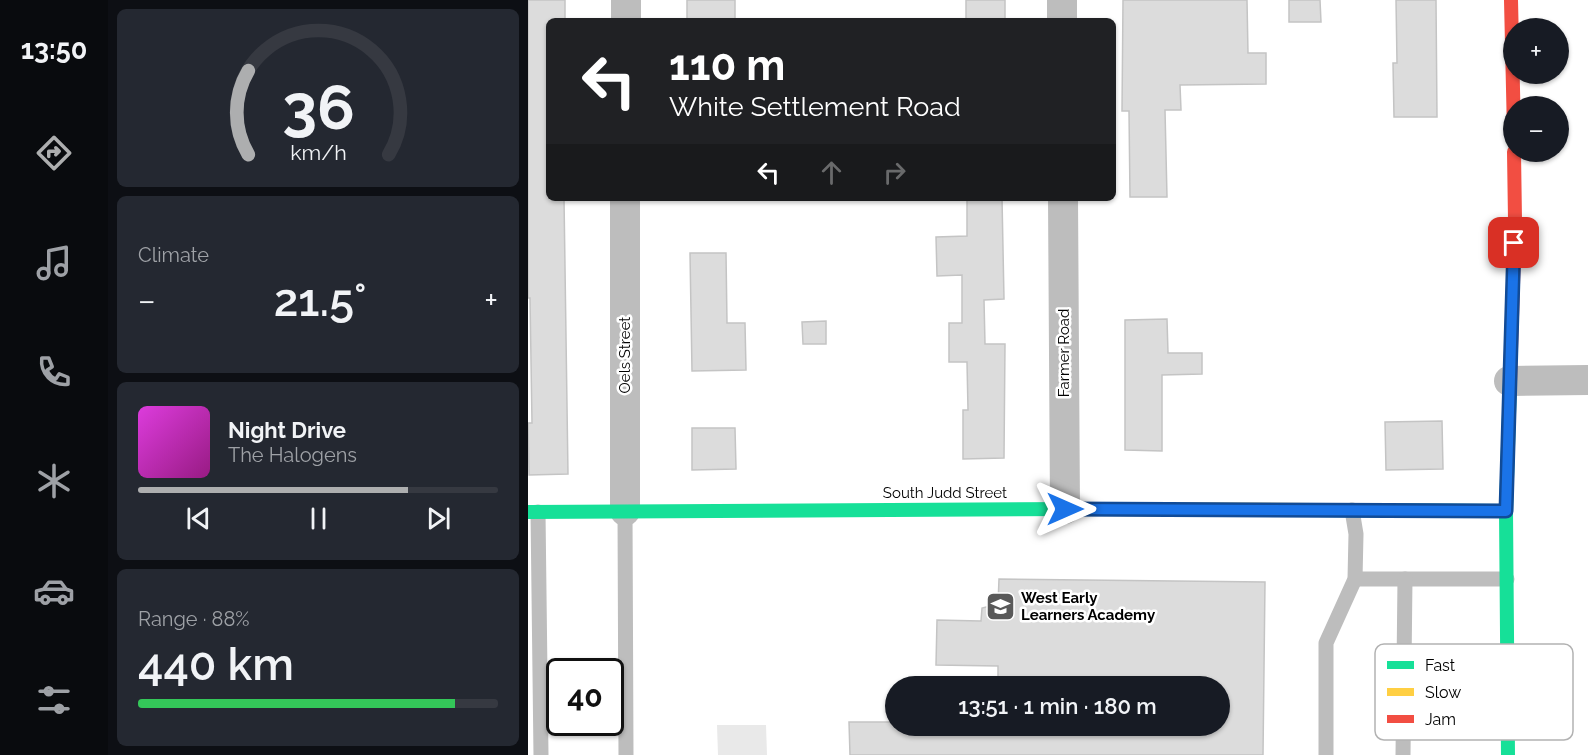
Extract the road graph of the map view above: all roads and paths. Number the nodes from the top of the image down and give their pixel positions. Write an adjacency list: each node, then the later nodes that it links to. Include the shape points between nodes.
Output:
1 (626, 0): 4 (street)
2 (1062, 0): 5 (street)
3 (1511, 0): 6 (street)
4 (626, 18)
5 (1062, 18)
6 (1513, 96)
7 (1514, 162): 11 (street)
8 (626, 201): 14 (street, Oels Street)
9 (1063, 201): 12 (street, Farmer Road)
10 (1588, 380): 11 (street)
11 (1509, 381): 15 (street)
12 (1065, 509): 13 (street, South Judd Street); 14 (street, South Judd Street)
13 (1352, 510): 15 (street, South Judd Street); 17 (lane)
14 (625, 511): 16 (street, South Judd Street); 25 (lane)
15 (1506, 511): 19 (street)
16 (533, 512): 24 (lane)
17 (1355, 579): 18 (lane); 26 (lane, via 1326,643)
18 (1404, 579): 19 (lane); 20 (lane)
19 (1507, 579): 21 (street)
20 (1404, 644)
21 (1507, 644)
22 (1403, 740): 27 (lane)
23 (1508, 740): 28 (street)
24 (541, 755)
25 (626, 755)
26 (1326, 755)
27 (1403, 755)
28 (1508, 755)

